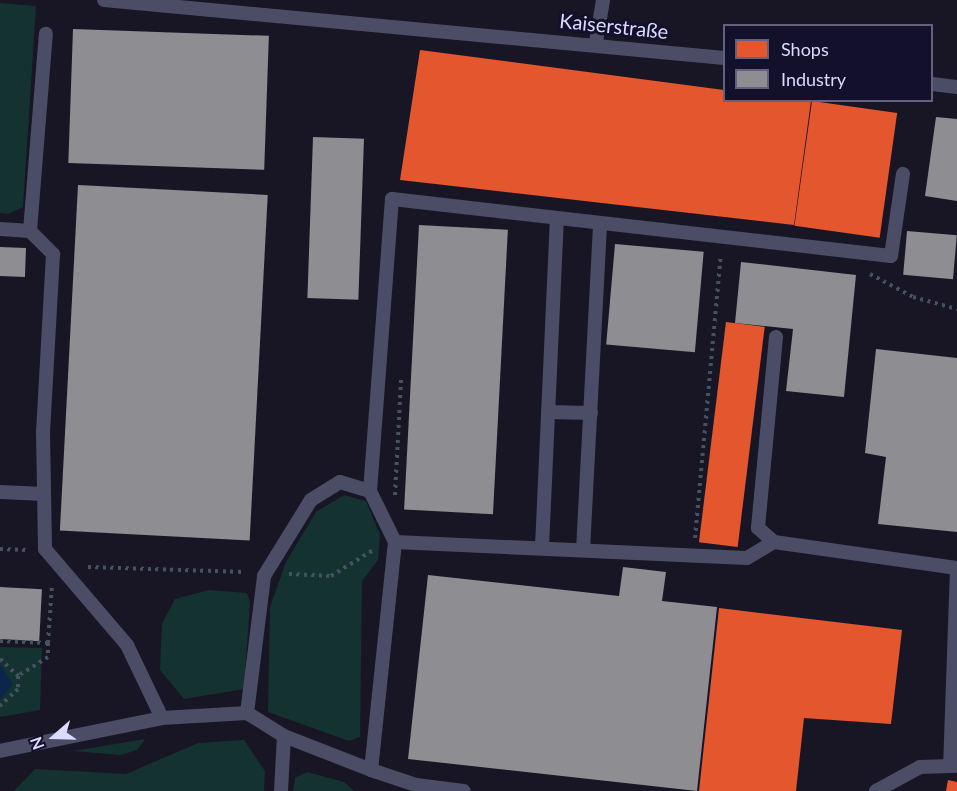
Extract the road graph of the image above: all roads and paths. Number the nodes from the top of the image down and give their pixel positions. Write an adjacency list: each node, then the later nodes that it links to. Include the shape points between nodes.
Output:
1 (104, 0): 3 (lane, Kaiserstraße)
2 (603, 0): 5 (lane)
3 (151, 3): 5 (lane, Kaiserstraße)
4 (46, 34): 13 (lane)
5 (596, 42): 6 (lane, Kaiserstraße)
6 (723, 58)
7 (933, 84): 8 (lane)
8 (957, 87)
9 (903, 174): 11 (lane, via 891,256)
10 (557, 219): 11 (lane); 16 (lane); 18 (lane, via 392,199)
11 (600, 224): 17 (lane)
12 (0, 229): 13 (lane)
13 (30, 231): 20 (lane, via 53,254)
14 (722, 249): 23 (path)
15 (776, 337): 22 (lane, via 758,528)
16 (548, 412): 17 (lane); 24 (lane)
17 (591, 413): 27 (lane)
18 (370, 490): 21 (lane); 32 (lane, via 340,482 311,500 264,576)
19 (0, 492): 20 (lane)
20 (44, 494): 33 (lane, via 45,549 127,645)
21 (395, 542): 24 (lane); 37 (lane)
22 (774, 542): 27 (lane, via 747,558); 36 (lane, via 957,568)
23 (695, 544)
24 (542, 548): 27 (lane)
25 (0, 549): 26 (path)
26 (26, 550)
27 (583, 550)
28 (0, 641): 30 (path, via 48,643 48,657)
29 (0, 659): 30 (path)
30 (18, 675): 31 (path, via 18,689)
31 (0, 706)
32 (247, 713): 33 (lane); 34 (lane)
33 (162, 718): 35 (lane)
34 (284, 736): 37 (lane); 39 (lane)
35 (0, 751)
36 (953, 766): 41 (lane, via 920,767)
37 (371, 770): 38 (lane)
38 (434, 789): 40 (lane)
39 (281, 791)
40 (464, 791)
41 (876, 791)

